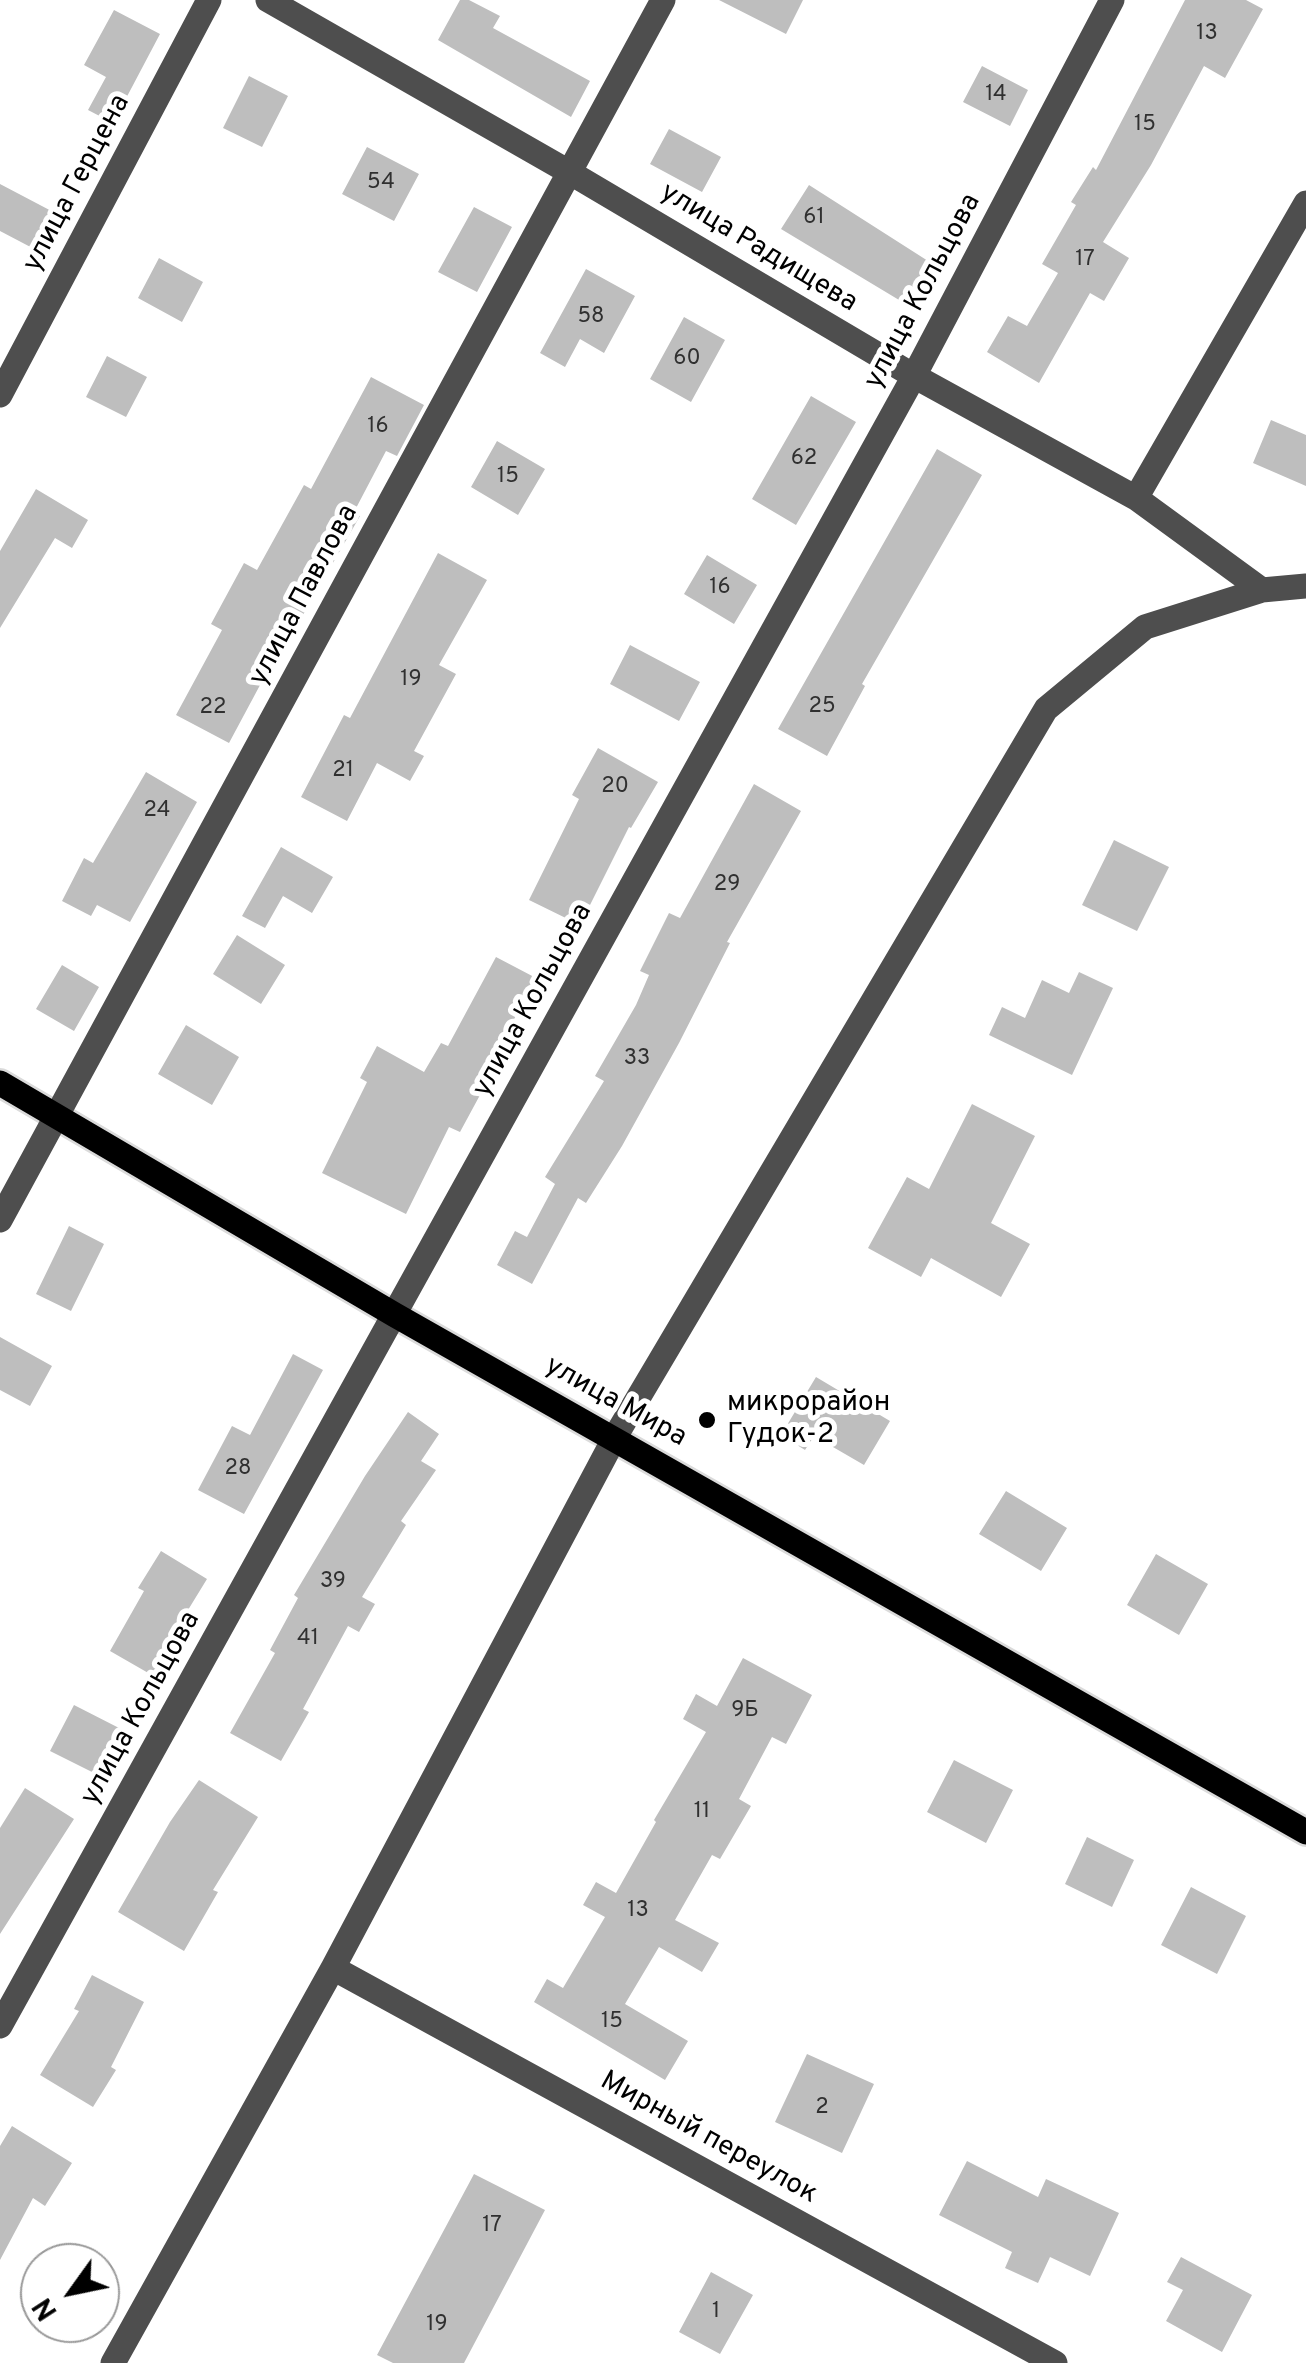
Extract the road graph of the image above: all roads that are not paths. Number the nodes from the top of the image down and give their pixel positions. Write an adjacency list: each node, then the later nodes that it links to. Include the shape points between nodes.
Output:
1 (209, 0): 8 (street, улица Герцена)
2 (268, 0): 5 (street, улица Радищева)
3 (663, 0): 5 (street, улица Павлова)
4 (1112, 0): 7 (street, улица Кольцова)
5 (570, 172): 7 (street, улица Радищева); 13 (street, улица Павлова)
6 (1306, 204): 9 (street)
7 (914, 376): 9 (street, улица Радищева); 15 (street, улица Кольцова)
8 (0, 395)
9 (1136, 498): 11 (street, улица Радищева)
10 (1306, 586): 11 (street)
11 (1262, 590): 16 (street, via 1145,627 1046,709)
12 (0, 1082): 13 (main road, улица Мира)
13 (58, 1116): 14 (street, улица Павлова); 15 (main road, улица Мира)
14 (0, 1220)
15 (395, 1315): 16 (main road, улица Мира); 19 (street, улица Кольцова)
16 (614, 1437): 17 (main road, улица Мира); 18 (street)
17 (1306, 1832)
18 (333, 1968): 20 (street); 21 (street, Мирный переулок)
19 (0, 2026)
20 (113, 2363)
21 (1055, 2363)

